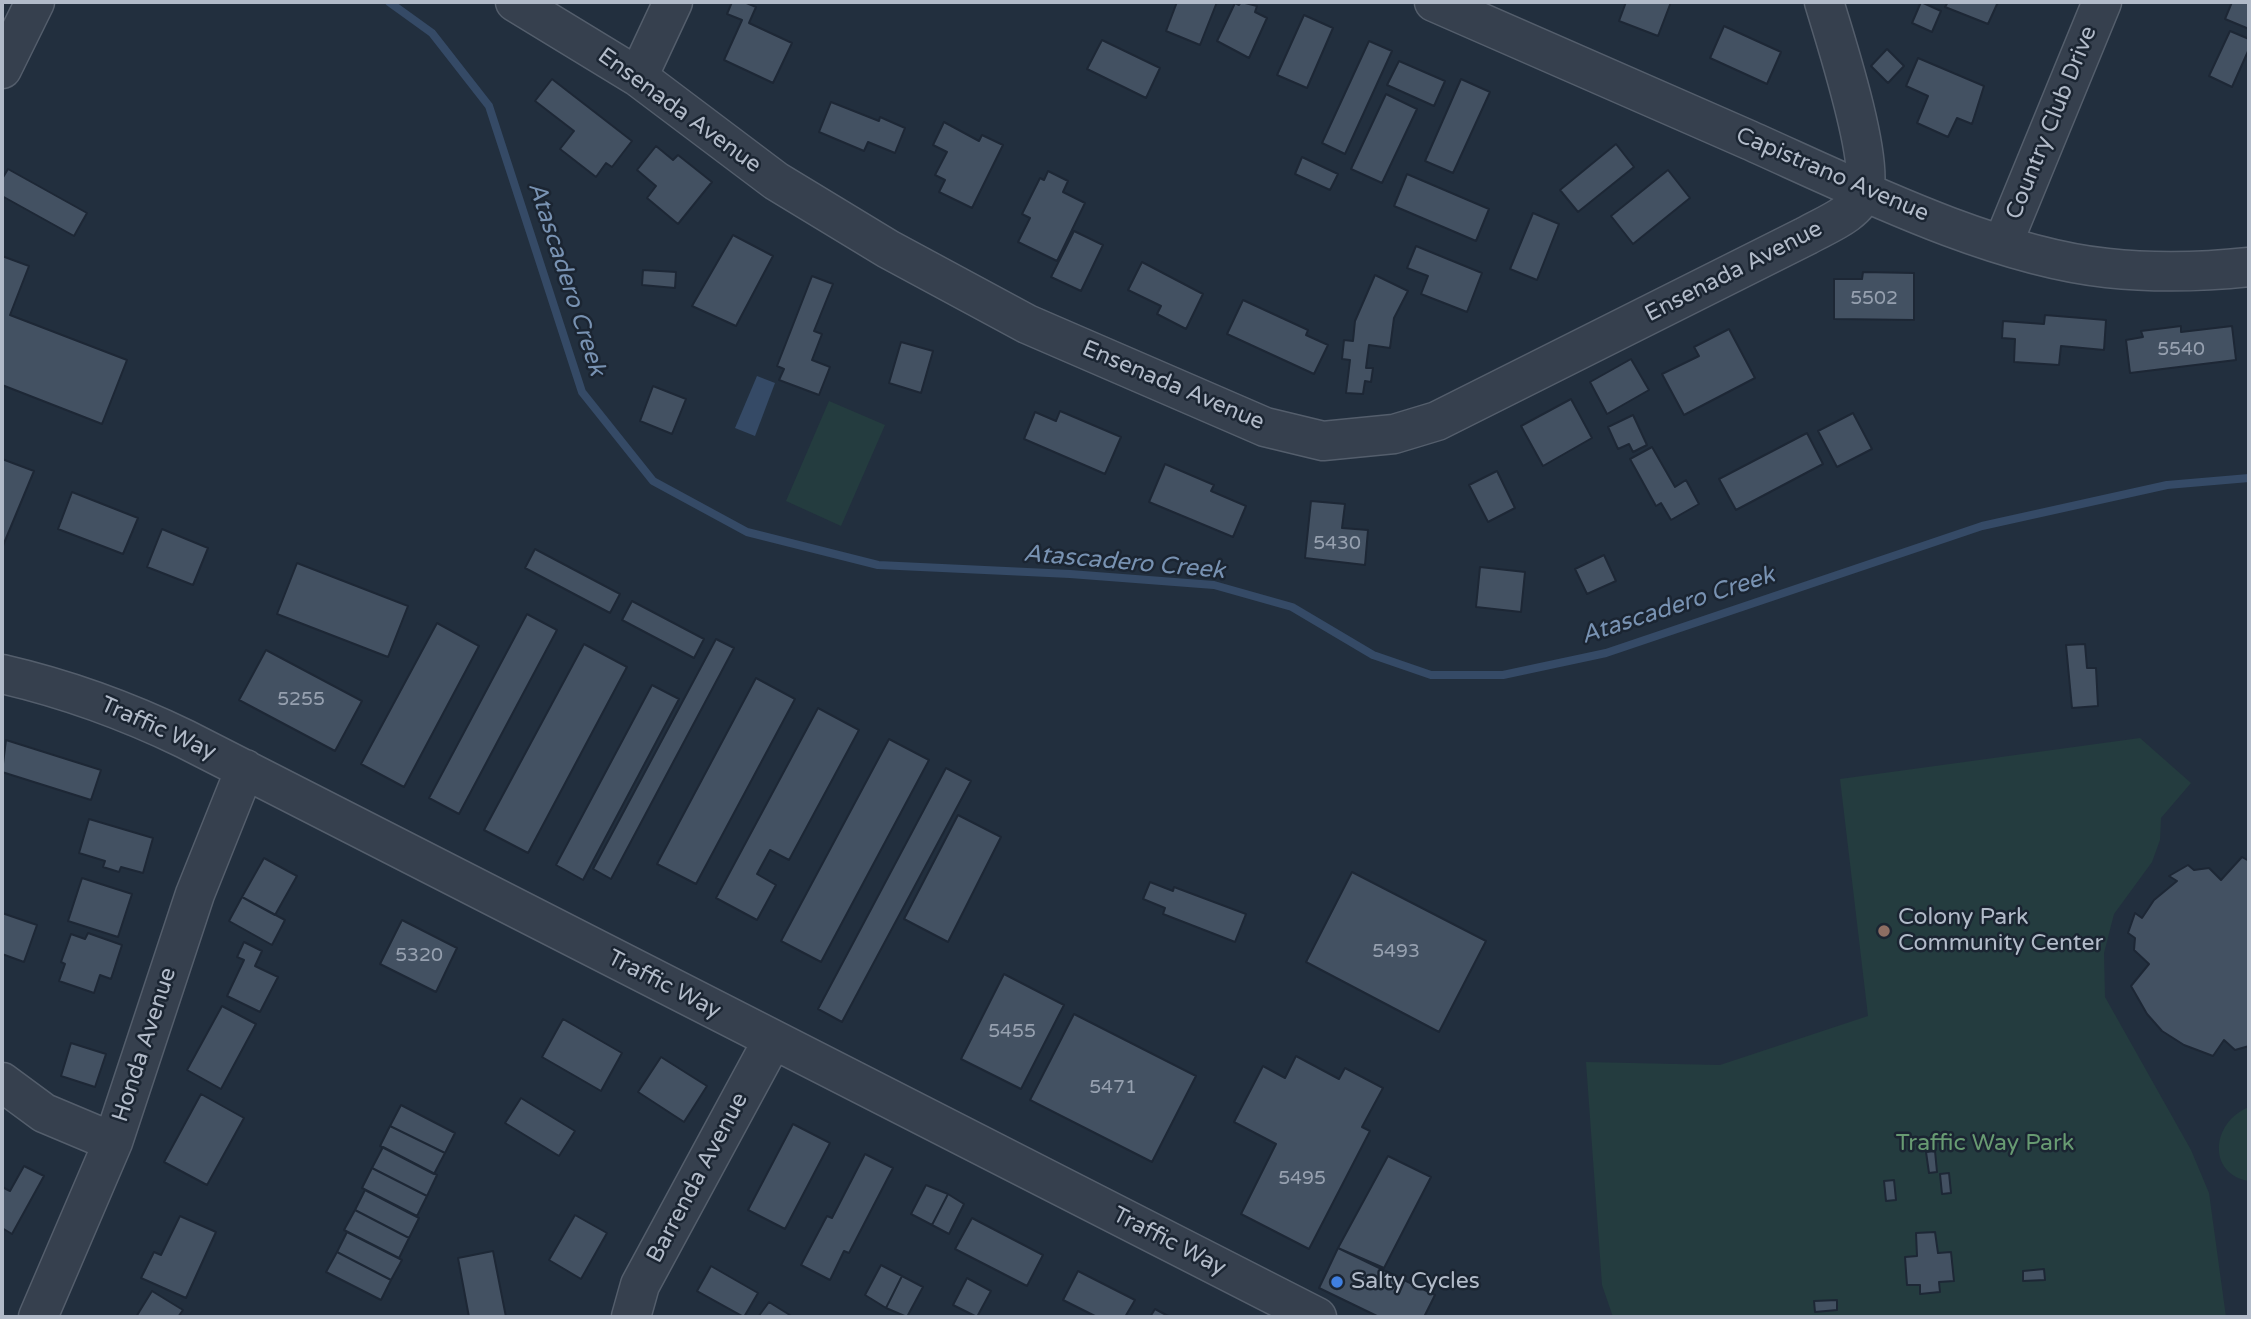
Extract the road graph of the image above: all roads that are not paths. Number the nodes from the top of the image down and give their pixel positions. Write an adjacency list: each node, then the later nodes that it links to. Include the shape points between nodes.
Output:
1 (515, 2): 8 (street, Ensenada Avenue)
2 (673, 2): 8 (street)
3 (1434, 2): 9 (street, Capistrano Avenue)
4 (1825, 2): 9 (street, via 1855,111 1866,167)
5 (2102, 2): 10 (street, Country Club Drive)
6 (31, 11): 7 (street)
7 (2, 69)
8 (638, 78): 9 (street, Ensenada Avenue, via 776,181 888,249 1027,324 1265,427 1323,441 1394,435 1477,403 1806,236 1849,212)
9 (1864, 191): 10 (street, Capistrano Avenue)
10 (2003, 243): 11 (street, Capistrano Avenue, via 2104,268 2158,272)
11 (2249, 267)
12 (2, 674): 13 (street, Traffic Way, via 128,711)
13 (245, 769): 14 (street, Traffic Way); 16 (street, Honda Avenue, via 195,894)
14 (772, 1041): 17 (street, Traffic Way); 19 (street, Barrenda Avenue, via 640,1286)
15 (2, 1082): 16 (street, via 44,1113)
16 (113, 1142): 18 (street, Honda Avenue)
17 (1303, 1314)
18 (38, 1317)
19 (631, 1317)

